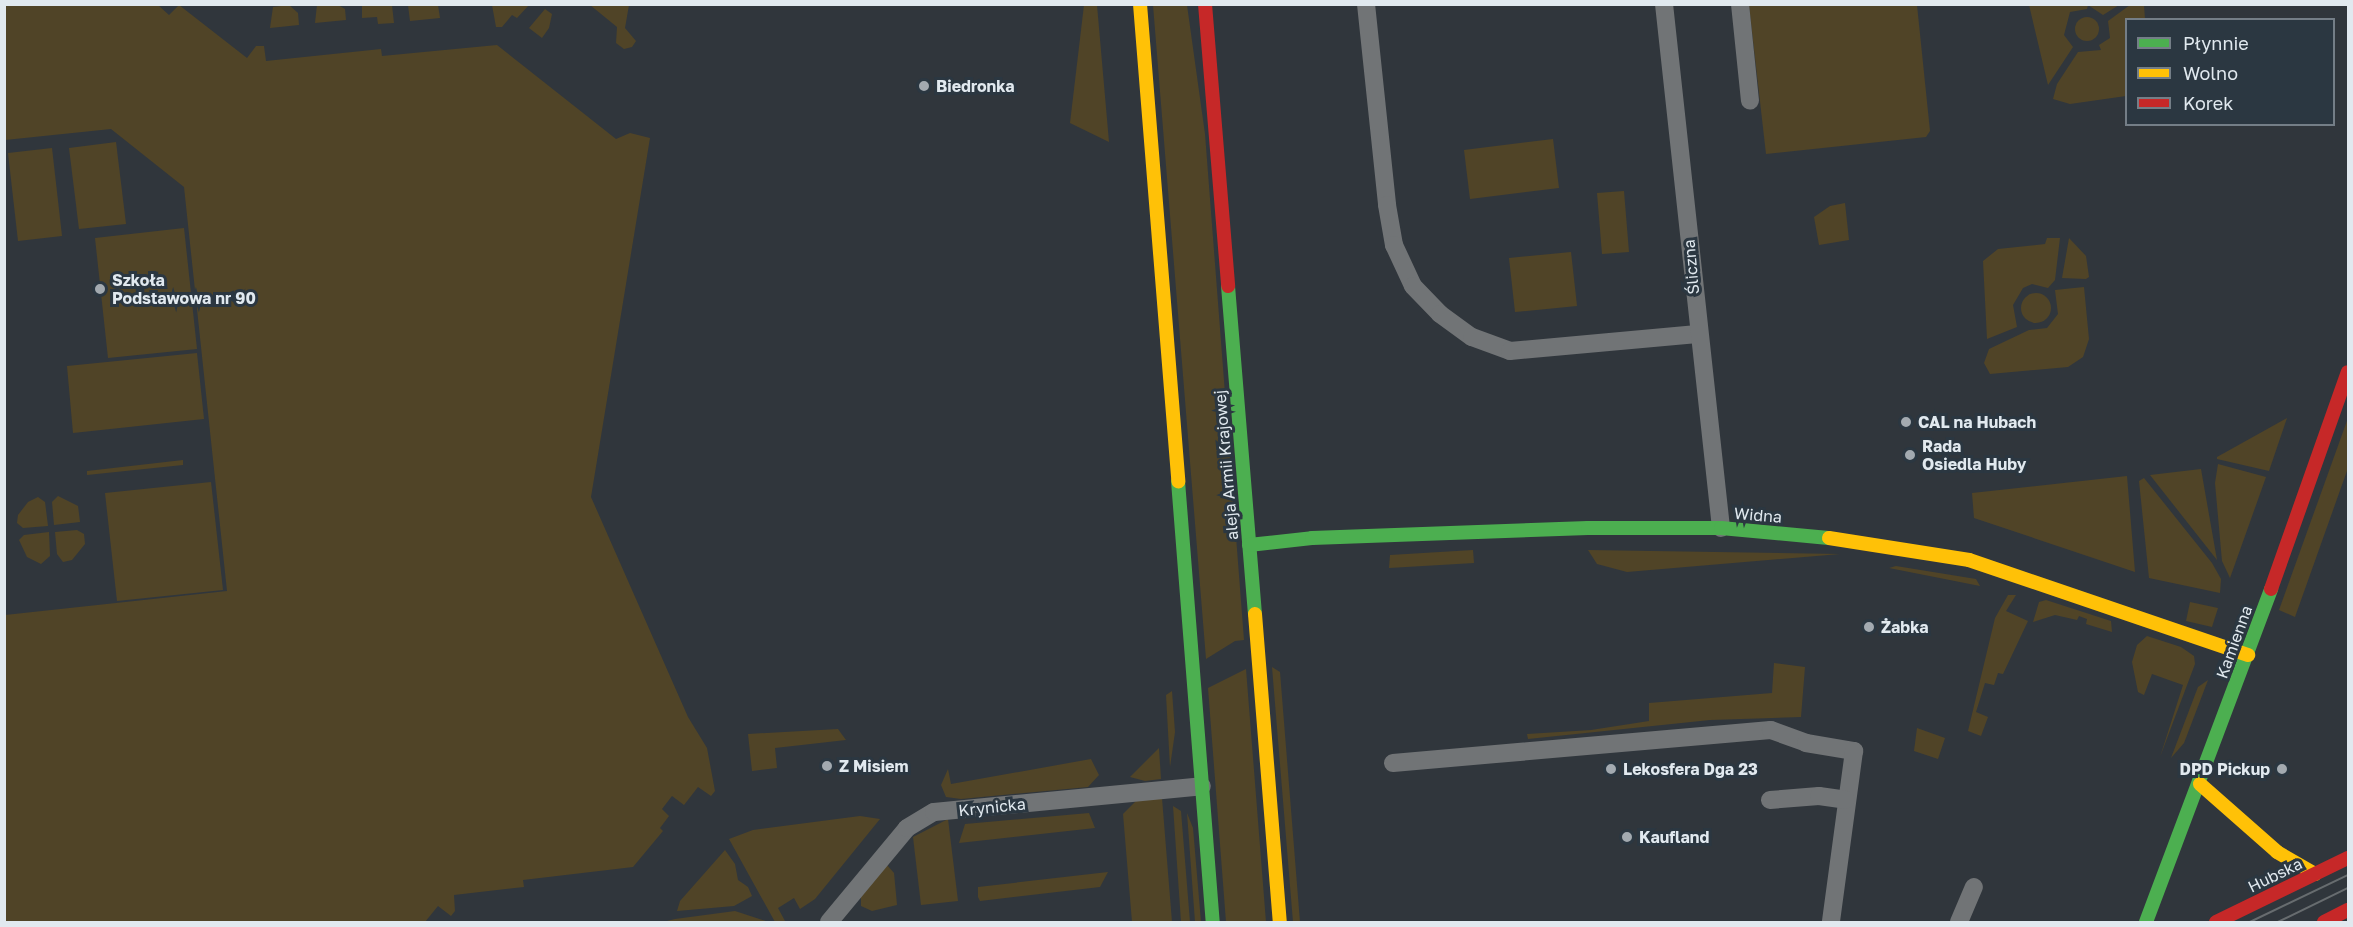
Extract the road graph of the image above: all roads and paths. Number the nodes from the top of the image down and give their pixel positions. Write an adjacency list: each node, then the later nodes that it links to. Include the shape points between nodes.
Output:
1 (1140, 4): 14 (street)
2 (1205, 4): 10 (street, aleja Armii Krajowej)
3 (1366, 4): 7 (street, via 1394,245 1413,286 1440,314 1472,337 1510,351)
4 (1664, 4): 7 (street, Śliczna)
5 (1740, 4): 6 (street)
6 (1750, 100)
7 (1697, 334): 9 (street, Śliczna)
8 (2349, 372): 11 (street, Kamienna)
9 (1721, 528): 10 (street, Widna, via 1459,532); 11 (street, Widna, via 1842,539 1969,561 2045,583)
10 (1249, 545): 23 (street, aleja Armii Krajowej)
11 (2248, 655): 13 (street, Kamienna)
12 (1393, 763): 16 (street, via 1771,730 1806,743 1854,751)
13 (2199, 784): 18 (street, via 2277,852); 26 (street, Kamienna)
14 (1202, 786): 21 (street, Krynicka, via 934,812 907,828); 22 (street)
15 (1770, 800): 16 (street, via 1820,796)
16 (1846, 800): 24 (street)
17 (2349, 858): 18 (street, Hubska)
18 (2314, 874): 27 (street, Hubska)
19 (1974, 887): 25 (street)
20 (2349, 910): 28 (street)
21 (829, 922)
22 (1213, 922)
23 (1280, 922)
24 (1831, 922)
25 (1959, 922)
26 (2146, 922)
27 (2216, 922)
28 (2324, 922)

